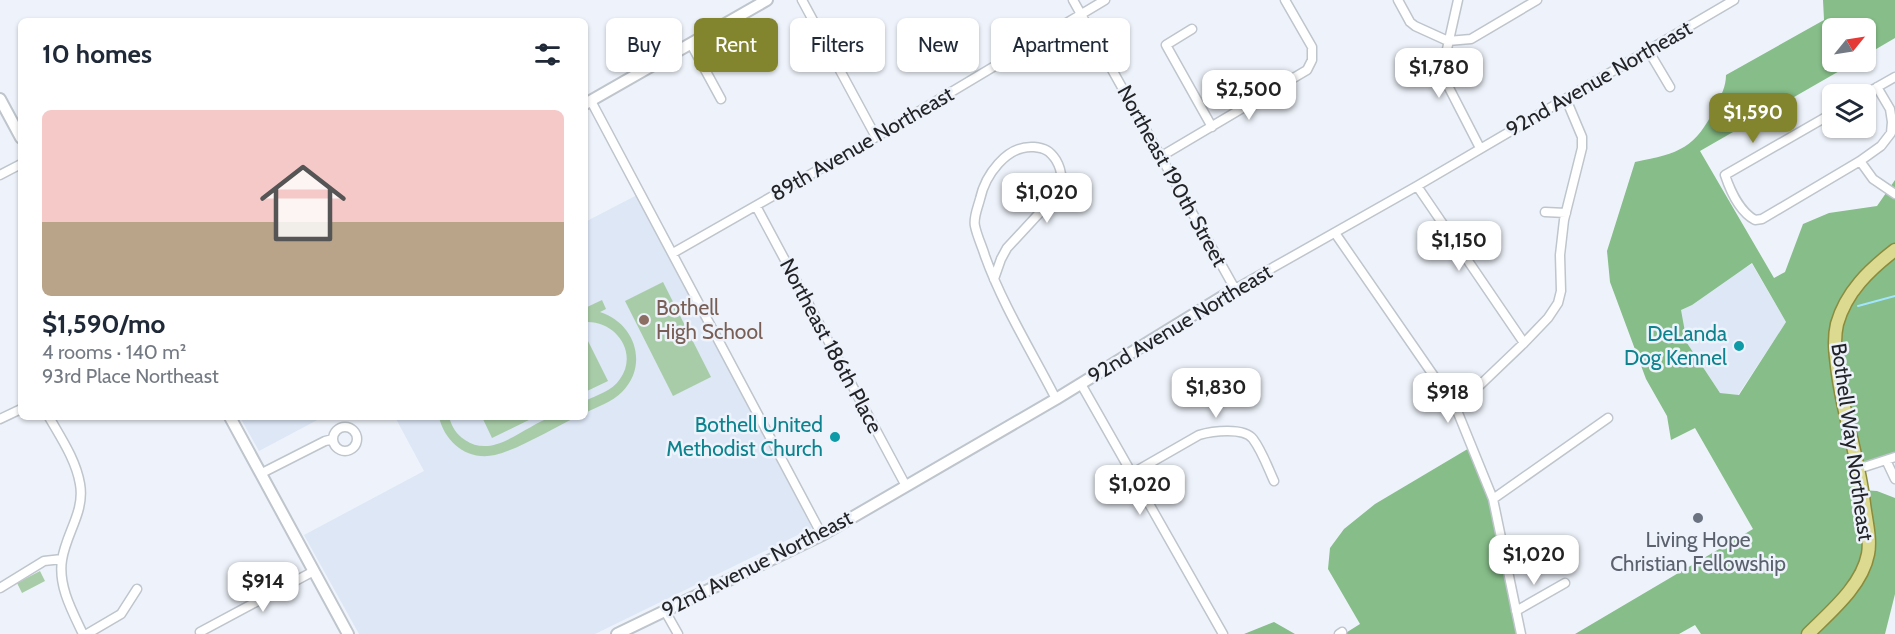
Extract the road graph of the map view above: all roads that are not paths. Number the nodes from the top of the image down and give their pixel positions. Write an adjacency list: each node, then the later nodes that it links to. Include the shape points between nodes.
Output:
1 (767, 0): 13 (street)
2 (802, 0): 25 (street)
3 (1073, 0): 10 (street, Northeast 190th Street)
4 (1105, 0): 10 (street, 89th Avenue Northeast)
5 (1285, 0): 23 (street, via 1312,47 1307,70)
6 (1398, 0): 12 (street, via 1415,26)
7 (1458, 0): 12 (street)
8 (1537, 0): 12 (street, via 1471,39)
9 (1734, 0): 14 (street, 92nd Avenue Northeast)
10 (1081, 15): 25 (street, 89th Avenue Northeast); 27 (street, Northeast 190th Street)
11 (1192, 28): 23 (street, via 1166,45)
12 (1448, 41): 26 (street, via 1445,80)
13 (691, 44): 19 (street); 21 (street)
14 (1648, 50): 16 (street); 20 (street, 92nd Avenue Northeast)
15 (1895, 77): 17 (street)
16 (1670, 87)
17 (1877, 87): 28 (street, via 1890,109 1891,133 1881,147)
18 (0, 99): 24 (street)
19 (721, 99)
20 (1566, 99): 26 (street, 92nd Avenue Northeast); 35 (street, via 1582,137)
21 (588, 102): 38 (street)
22 (1822, 119): 28 (street, via 1725,175 1749,217 1762,219)
23 (1212, 127): 27 (street)
24 (18, 132)
25 (876, 137): 33 (street, 89th Avenue Northeast)
26 (1480, 148): 31 (street, 92nd Avenue Northeast)
27 (1160, 157): 40 (street, Northeast 190th Street)
28 (1860, 161): 32 (street, via 1873,179)
29 (18, 166): 30 (street)
30 (0, 175)
31 (1417, 186): 36 (street, 92nd Avenue Northeast); 41 (street)
32 (1895, 194)
33 (756, 206): 38 (street, 89th Avenue Northeast); 58 (street, Northeast 186th Place)
34 (1545, 212): 35 (street)
35 (1566, 213): 41 (street, via 1558,303)
36 (1335, 234): 40 (street, 92nd Avenue Northeast); 44 (street)
37 (1895, 250): 53 (main road, Bothell Way Northeast, via 1852,291 1836,326 1834,350)
38 (673, 253): 60 (street)
39 (994, 279): 39 (street, via 1007,248 1061,185 1059,165 1044,148 1028,146 1015,150 994,168 983,186 974,224); 43 (street)
40 (1235, 290): 42 (street, 92nd Avenue Northeast)
41 (1524, 343): 44 (street)
42 (1081, 384): 43 (street, 92nd Avenue Northeast); 55 (street)
43 (1056, 399): 58 (street, 92nd Avenue Northeast)
44 (1455, 408): 59 (street)
45 (18, 411): 47 (street)
46 (1608, 418): 59 (street)
47 (0, 420)
48 (51, 420): 61 (street, via 73,461 80,484 78,516)
49 (232, 420): 54 (street)
50 (333, 438): 54 (street)
51 (1895, 457): 52 (street)
52 (1886, 460): 53 (street); 56 (street)
53 (1858, 469): 75 (main road, Bothell Way Northeast, via 1867,529 1864,567)
54 (262, 473): 62 (street)
55 (1131, 474): 57 (street, via 1199,435 1228,431 1252,437); 73 (street)
56 (1895, 479)
57 (1274, 481)
58 (906, 486): 60 (street, 92nd Avenue Northeast)
59 (1493, 499): 67 (street)
60 (822, 535): 66 (street, 92nd Avenue Northeast)
61 (62, 559): 64 (street, via 44,561); 69 (street, via 66,598)
62 (314, 572): 68 (street); 70 (street)
63 (1565, 583): 67 (street)
64 (0, 588)
65 (137, 589): 69 (street, via 121,614)
66 (665, 611): 71 (street, 92nd Avenue Northeast); 72 (street)
67 (1516, 611): 74 (street)
68 (200, 632)
69 (85, 634)
70 (348, 634)
71 (617, 634)
72 (678, 634)
73 (1223, 634)
74 (1521, 634)
75 (1808, 634)

